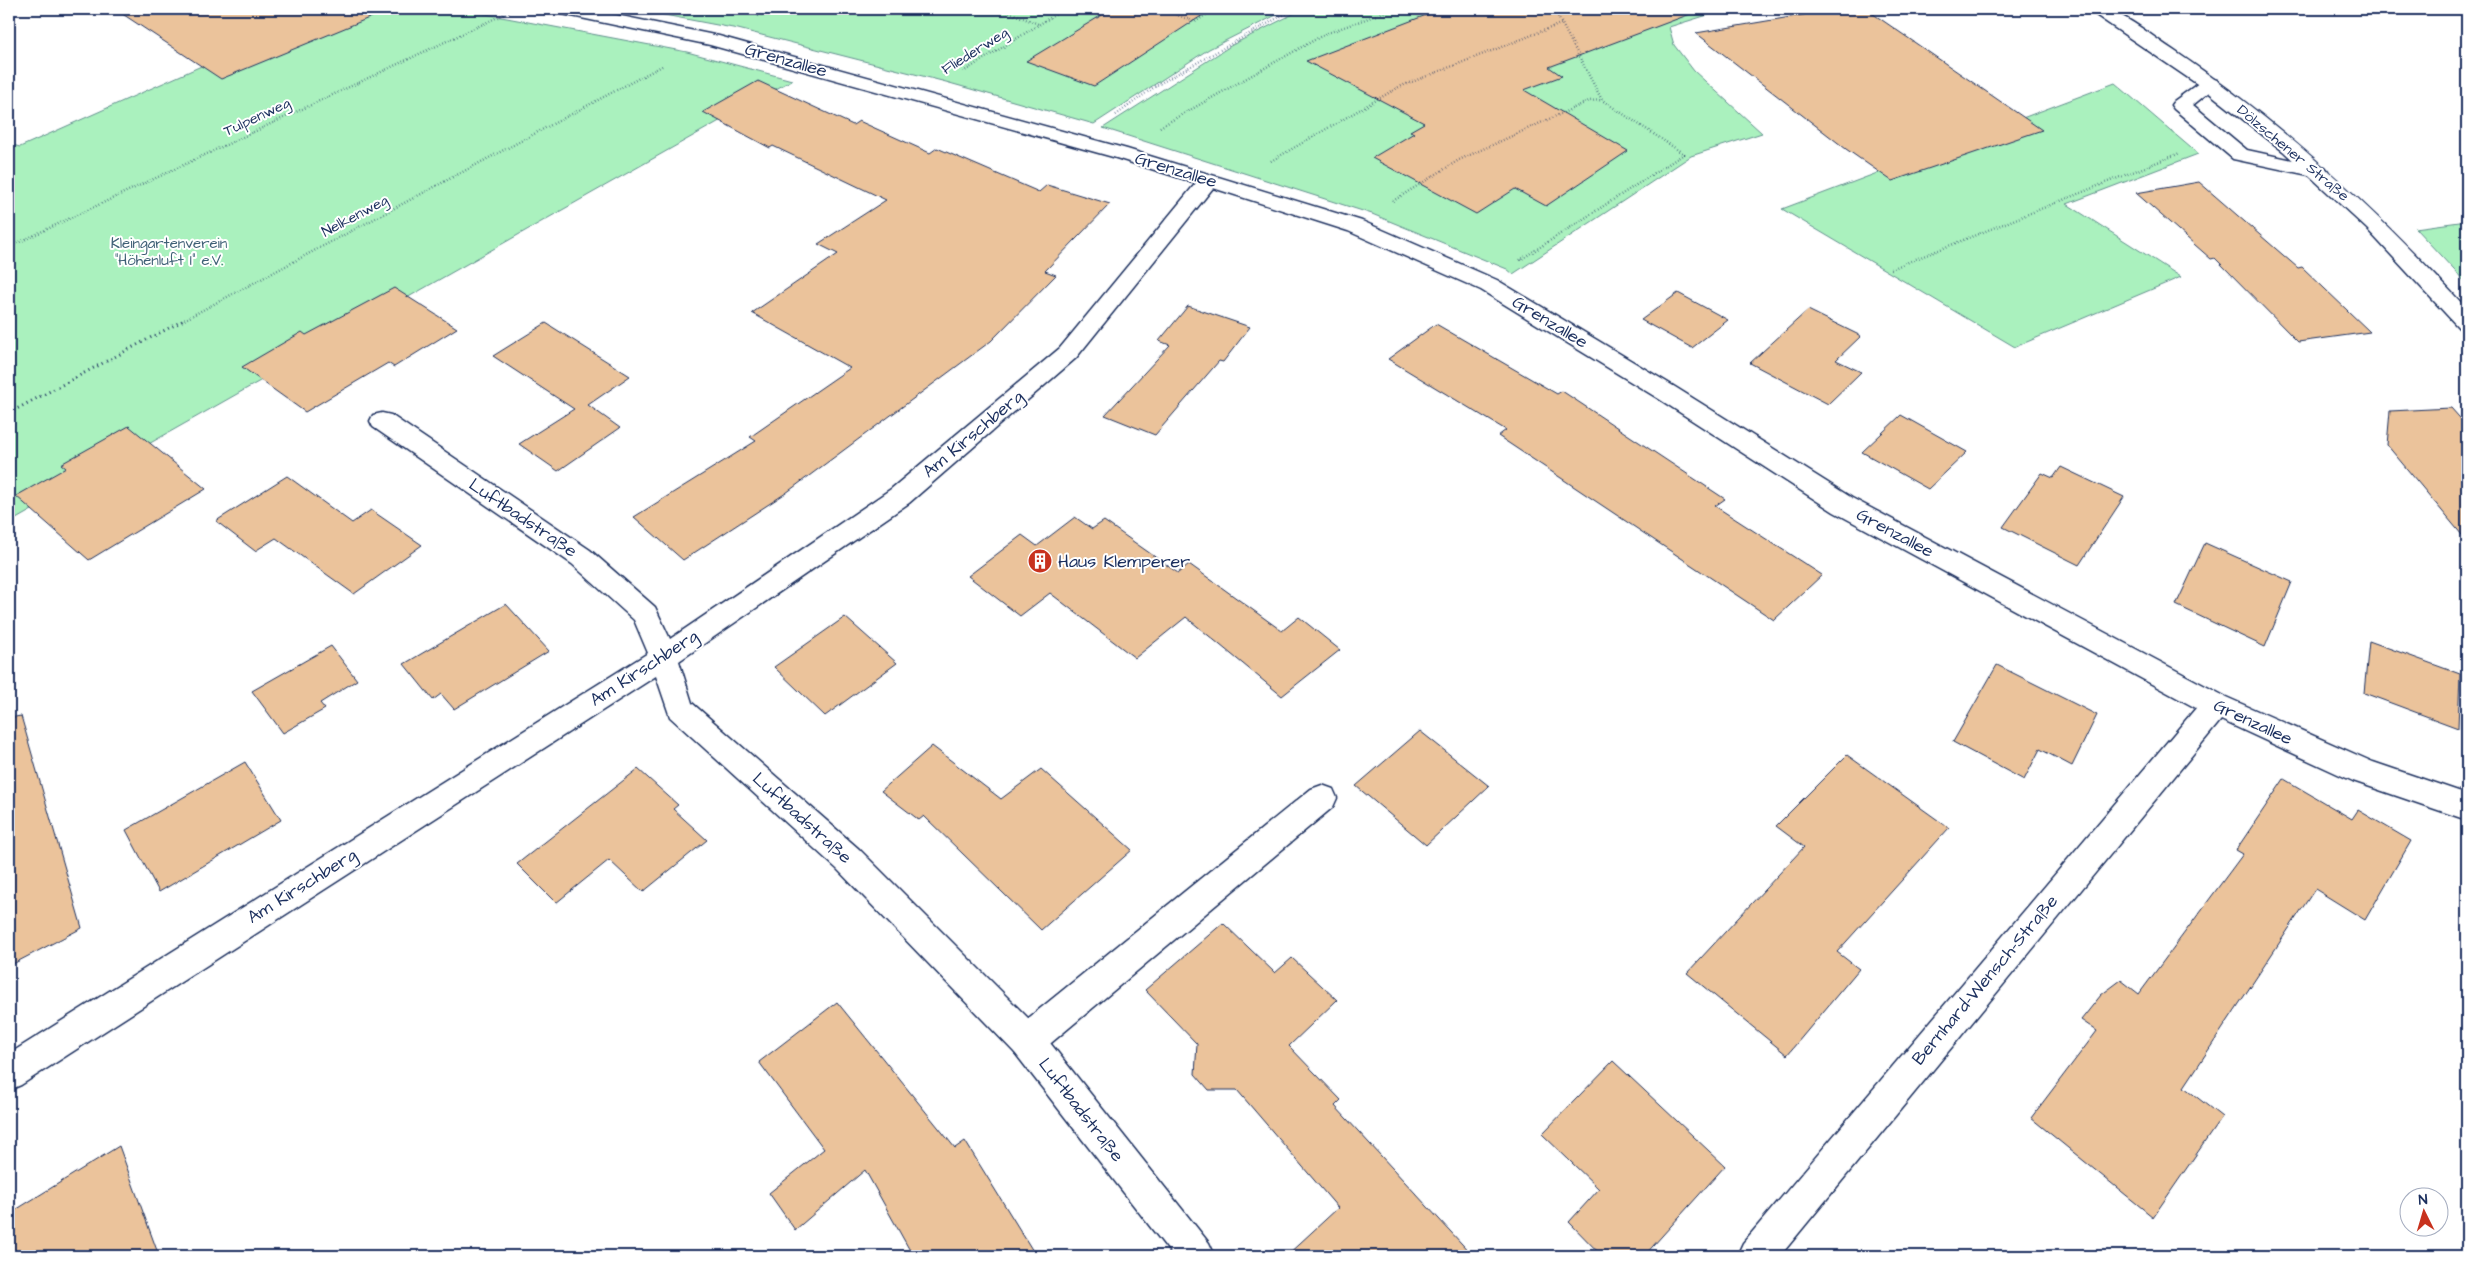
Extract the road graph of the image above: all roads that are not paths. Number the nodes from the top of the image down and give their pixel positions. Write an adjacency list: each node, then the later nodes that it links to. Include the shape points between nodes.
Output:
1 (562, 9): 5 (street, Grenzallee, via 713,40)
2 (2096, 9): 3 (street, Dölzschener Straße)
3 (2210, 84): 4 (street, Dölzschener Straße); 4 (street, via 2181,105 2240,155)
4 (2318, 171): 6 (street, Dölzschener Straße, via 2390,240)
5 (1208, 180): 8 (street, Am Kirschberg, via 1068,353 900,496); 9 (street, Grenzallee, via 1354,226 1490,285 1843,504)
6 (2467, 323)
7 (382, 422): 8 (street, Luftbadstraße, via 581,557 645,614)
8 (664, 657): 12 (street, Luftbadstraße, via 680,709 848,859); 13 (street, Am Kirschberg)
9 (2216, 705): 11 (street, Grenzallee, via 2364,772); 15 (street, Bernhard-Wensch-Straße)
10 (1322, 798): 12 (street)
11 (2467, 807)
12 (1027, 1041): 14 (street, Luftbadstraße)
13 (9, 1073)
14 (1196, 1256)
15 (1756, 1256)

